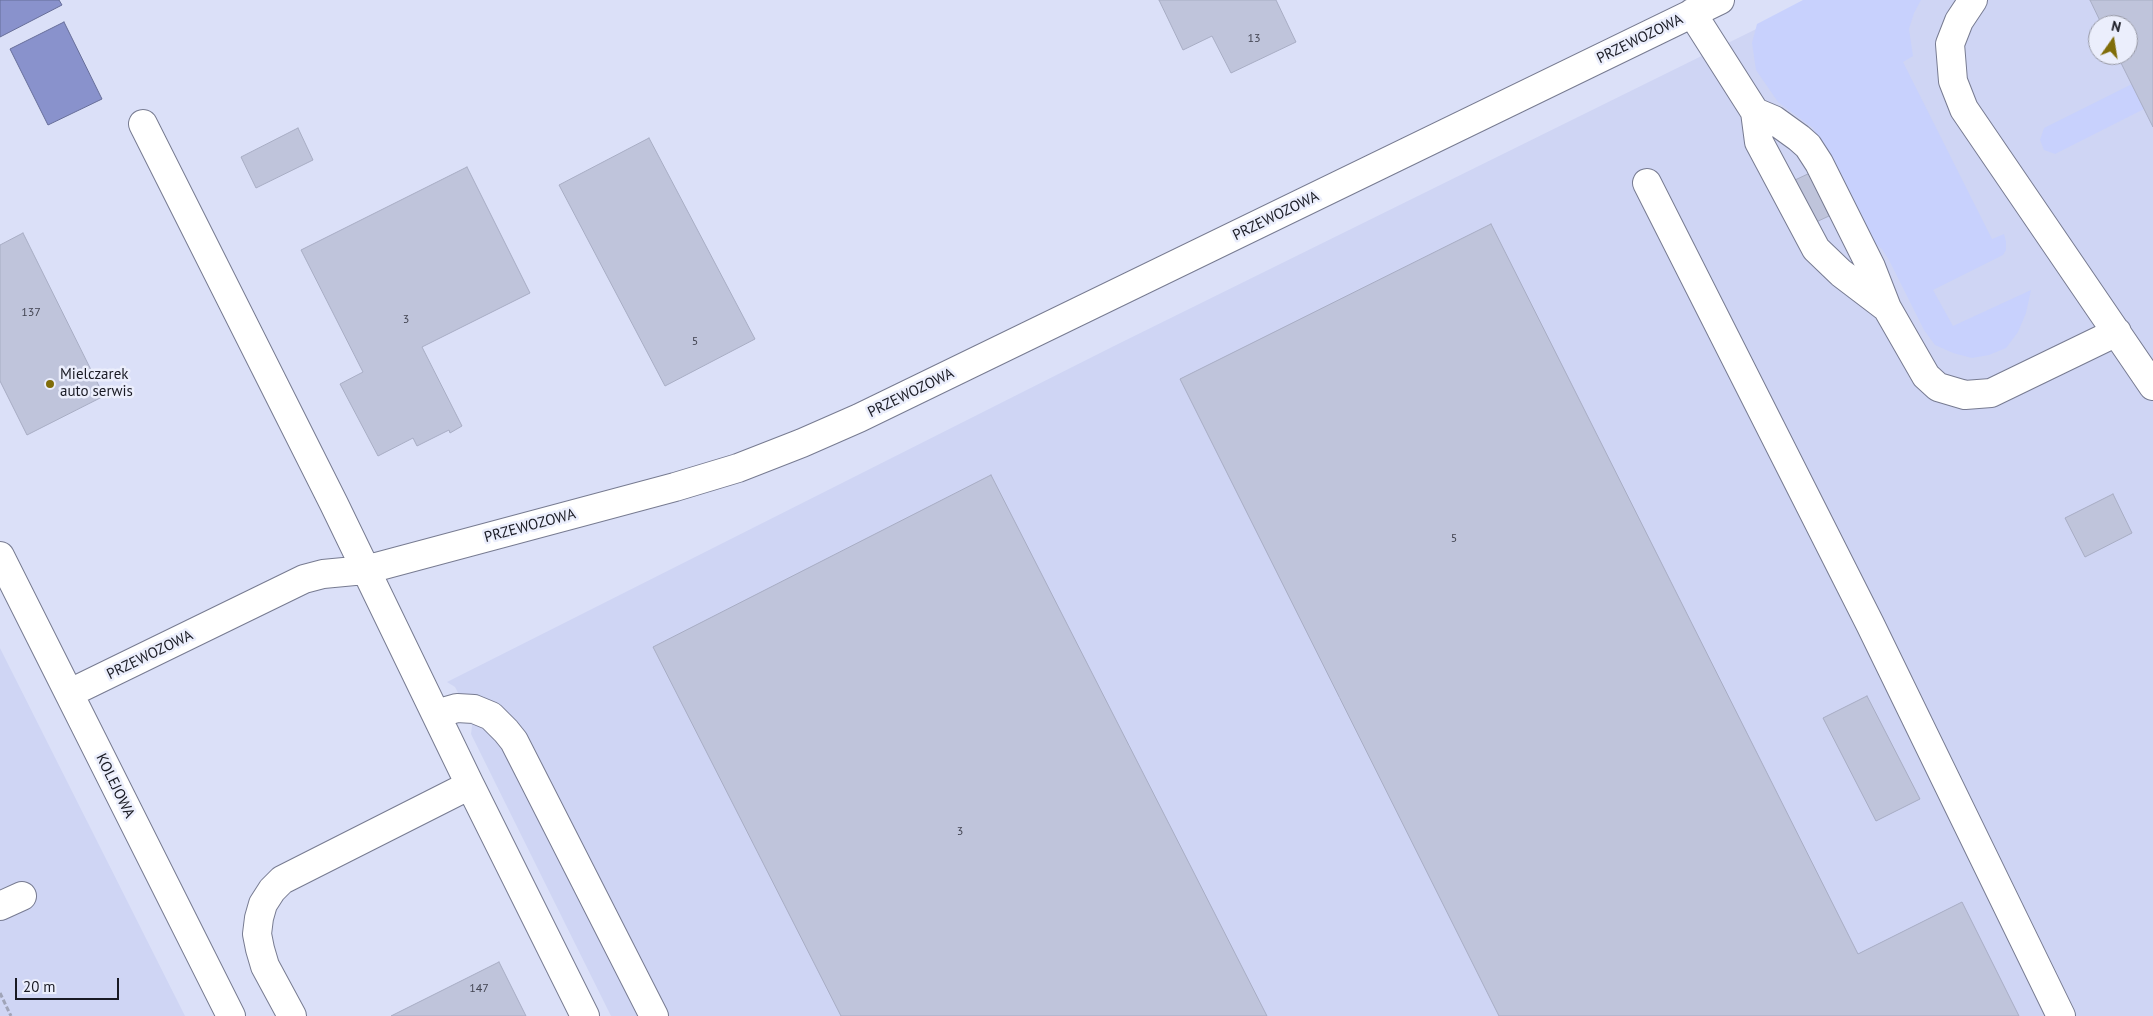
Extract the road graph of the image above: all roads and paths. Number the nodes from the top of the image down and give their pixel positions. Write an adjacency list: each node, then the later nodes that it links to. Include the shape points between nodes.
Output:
1 (1720, 0): 3 (street, PRZEWOZOWA)
2 (1973, 0): 8 (street, via 1959,21 1950,44 1953,81 1964,109)
3 (1692, 13): 4 (street); 11 (street, PRZEWOZOWA, via 802,443 674,488)
4 (1755, 112): 7 (street, via 1759,142 1816,249); 7 (street, via 1774,120 1808,146 1871,267)
5 (143, 124): 11 (street)
6 (1647, 183): 21 (street, via 1865,615)
7 (1887, 308): 8 (street, via 1926,376 1938,387 1965,395 1991,392)
8 (2117, 332): 9 (street)
9 (2153, 386)
10 (0, 556): 12 (street, KOLEJOWA)
11 (365, 570): 12 (street, PRZEWOZOWA, via 323,574 282,588); 13 (street)
12 (70, 694): 17 (street, KOLEJOWA)
13 (436, 714): 14 (street); 20 (street, via 457,708 474,709 491,716 514,741)
14 (470, 785): 18 (street, via 282,880 272,890 259,918 260,950); 19 (street)
15 (0, 993): 16 (path)
16 (11, 1016)
17 (230, 1016)
18 (292, 1016)
19 (585, 1016)
20 (654, 1016)
21 (2061, 1016)

